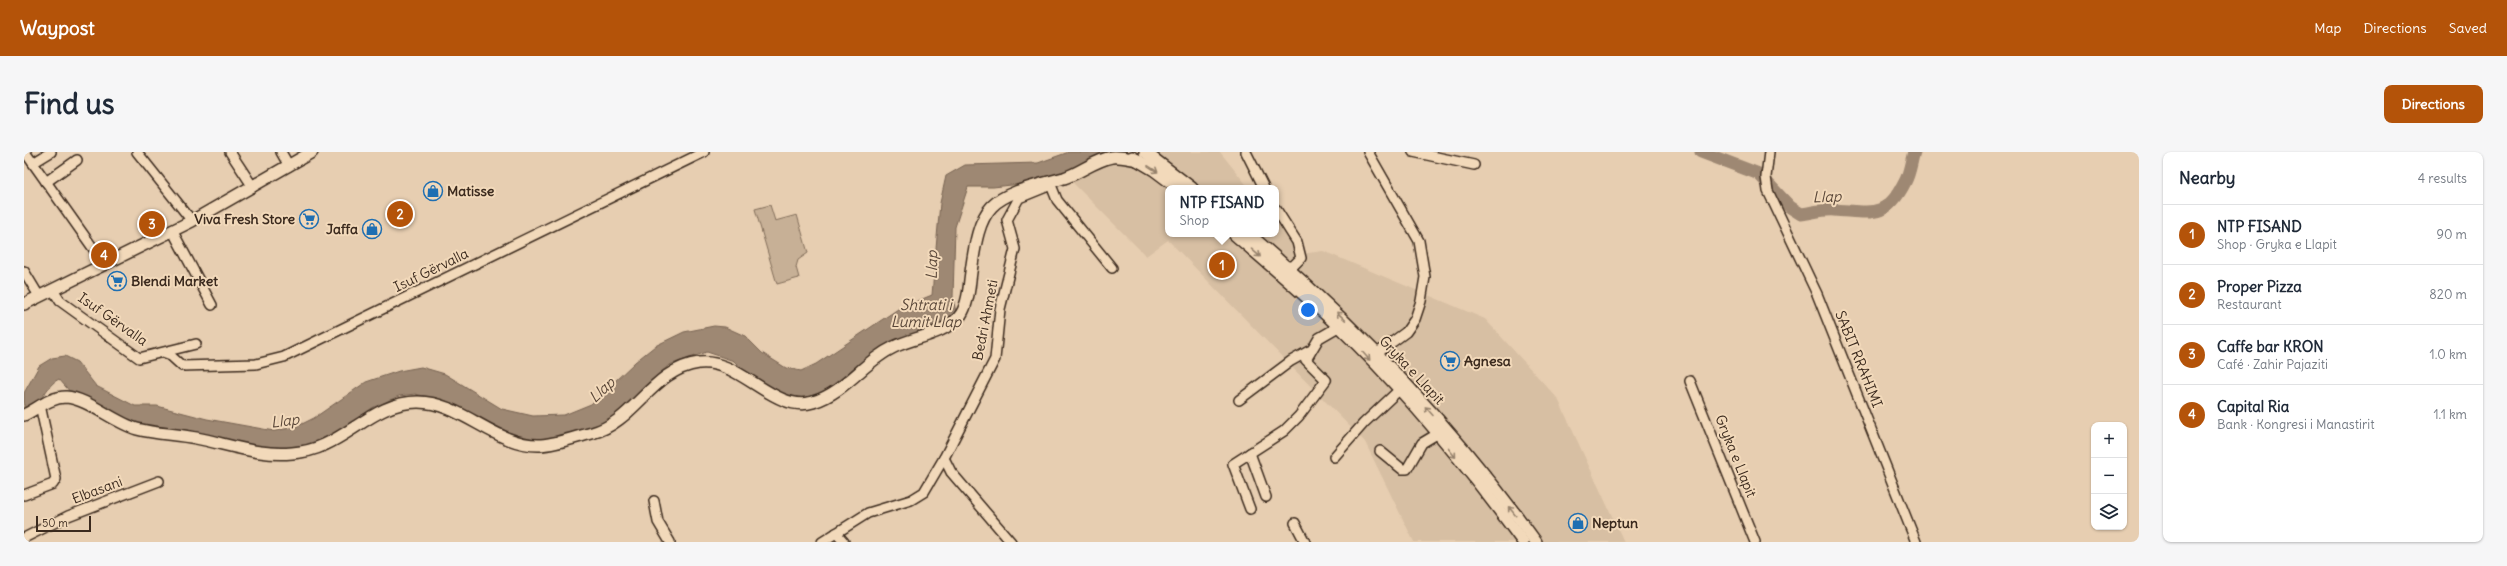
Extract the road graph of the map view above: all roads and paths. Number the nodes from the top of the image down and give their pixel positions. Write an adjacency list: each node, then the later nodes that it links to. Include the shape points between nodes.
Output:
1 (25, 152): 15 (street)
2 (51, 152): 15 (street)
3 (136, 152): 24 (street)
4 (230, 152): 22 (street)
5 (281, 152): 17 (street)
6 (312, 152): 17 (main road)
7 (704, 152): 40 (street, Isuf Gërvalla, via 284,357 256,364 182,366)
8 (1246, 152): 21 (street)
9 (1368, 152): 41 (street, via 1420,241 1425,277 1415,319 1406,332)
10 (1413, 152): 16 (street)
11 (1769, 152): 68 (street, SABIT RRAHIMI, via 1766,177 1768,191 1817,294)
12 (1122, 154): 13 (main road); 45 (main road, via 1072,175 1015,191 998,199 978,227 969,292 961,315 943,329 892,348 849,383 812,402 789,403 719,364 702,362 679,367 651,387 612,425 596,432 540,445 506,438 444,408 419,402 393,406 324,445 295,453 260,452 198,438 137,429 112,419 91,405 66,398)
13 (1142, 156): 19 (main road, one-way to 19); 20 (main road)
14 (77, 160): 18 (street)
15 (32, 163): 18 (street)
16 (1474, 165)
17 (290, 166): 22 (main road)
18 (46, 182): 28 (street)
19 (1175, 185)
20 (1187, 185)
21 (1262, 185)
22 (253, 187): 24 (main road)
23 (1279, 214): 30 (street, via 1297,242 1301,258 1292,266)
24 (192, 221): 25 (main road)
25 (172, 230): 28 (main road); 36 (street)
26 (1238, 237): 30 (main road, Gryka e Llapit, one-way to 30)
27 (1252, 237): 30 (main road, Gryka e Llapit)
28 (104, 265): 32 (main road)
29 (1112, 268): 51 (street, Bedri Ahmeti, via 1057,200 1051,185 1019,198 1007,220 1015,249 1000,309 995,360)
30 (1283, 269): 34 (main road, Gryka e Llapit)
31 (24, 271): 33 (street)
32 (53, 290): 33 (main road); 40 (street, Isuf Gërvalla, via 60,301 140,358)
33 (39, 296): 35 (main road)
34 (1311, 296): 37 (main road, Gryka e Llapit); 41 (main road, Gryka e Llapit, one-way to 34, via 1347,322)
35 (24, 304)
36 (212, 304)
37 (1338, 326): 39 (street, via 1319,338); 43 (main road, Gryka e Llapit, one-way to 43)
38 (196, 344): 40 (street, Isuf Gërvalla)
39 (1314, 348): 44 (street); 49 (street, via 1306,360 1326,380 1284,431)
40 (162, 353)
41 (1376, 354): 66 (main road, Gryka e Llapit, one-way to 41, via 1456,442)
42 (1690, 381): 67 (street, Gryka e Llapit)
43 (1398, 391): 47 (main road, Gryka e Llapit); 50 (street, Gryka e Llapit, via 1364,423)
44 (1239, 400)
45 (40, 405): 46 (main road); 53 (street, via 56,479 53,484)
46 (24, 415)
47 (1437, 434): 48 (street, via 1422,443 1407,469 1402,469); 65 (main road, Gryka e Llapit, one-way to 65)
48 (1380, 451)
49 (1250, 452): 54 (street); 56 (street, via 1233,464)
50 (1334, 457)
51 (944, 458): 58 (street, Bedri Ahmeti, via 924,492 911,500 868,513); 63 (street, via 950,472)
52 (159, 481): 59 (street, Elbasani, via 68,516)
53 (24, 495)
54 (1266, 497)
55 (654, 501): 60 (street, via 658,522)
56 (1250, 509)
57 (1295, 523): 64 (street)
58 (836, 533): 61 (street, Bedri Ahmeti); 62 (street)
59 (24, 538)
60 (670, 542)
61 (822, 542)
62 (844, 542)
63 (1011, 542)
64 (1305, 542)
65 (1523, 542)
66 (1536, 542)
67 (1755, 542)
68 (1916, 542)

